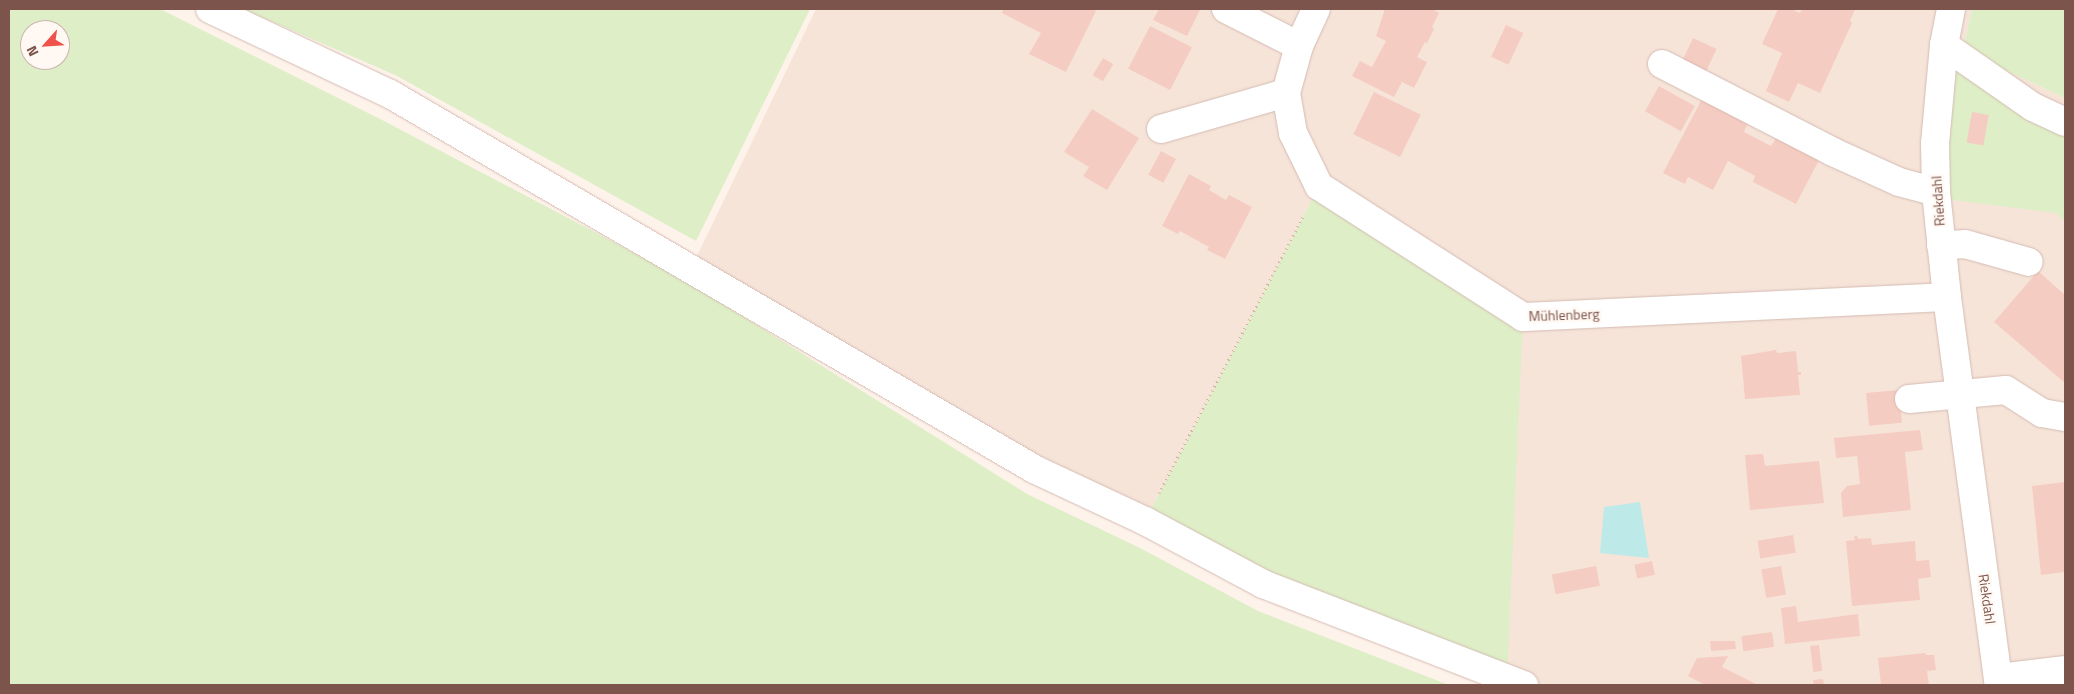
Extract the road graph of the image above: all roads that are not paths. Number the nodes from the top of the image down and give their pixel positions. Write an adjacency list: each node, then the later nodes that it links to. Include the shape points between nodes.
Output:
1 (210, 9): 20 (street, via 390,94 1034,468 1263,584)
2 (1226, 9): 6 (street)
3 (1316, 9): 6 (street)
4 (1951, 9): 5 (street, Riekdahl)
5 (1944, 45): 9 (street, via 2033,107); 11 (street, Riekdahl, via 1935,143)
6 (1298, 46): 8 (street)
7 (1662, 64): 11 (street, via 1833,152 1899,182)
8 (1286, 92): 10 (street); 14 (street, Mühlenberg, via 1293,133 1320,186 1523,317)
9 (2065, 122)
10 (1162, 129)
11 (1936, 192): 12 (street, Riekdahl)
12 (1941, 245): 13 (street, via 1965,244); 14 (street, Riekdahl)
13 (2029, 262)
14 (1946, 297): 15 (street, Riekdahl)
15 (1959, 394): 16 (street); 17 (street, via 2006,390); 19 (street, Riekdahl)
16 (1909, 399)
17 (2054, 415)
18 (2065, 670): 19 (street)
19 (1998, 682)
20 (1524, 685)

